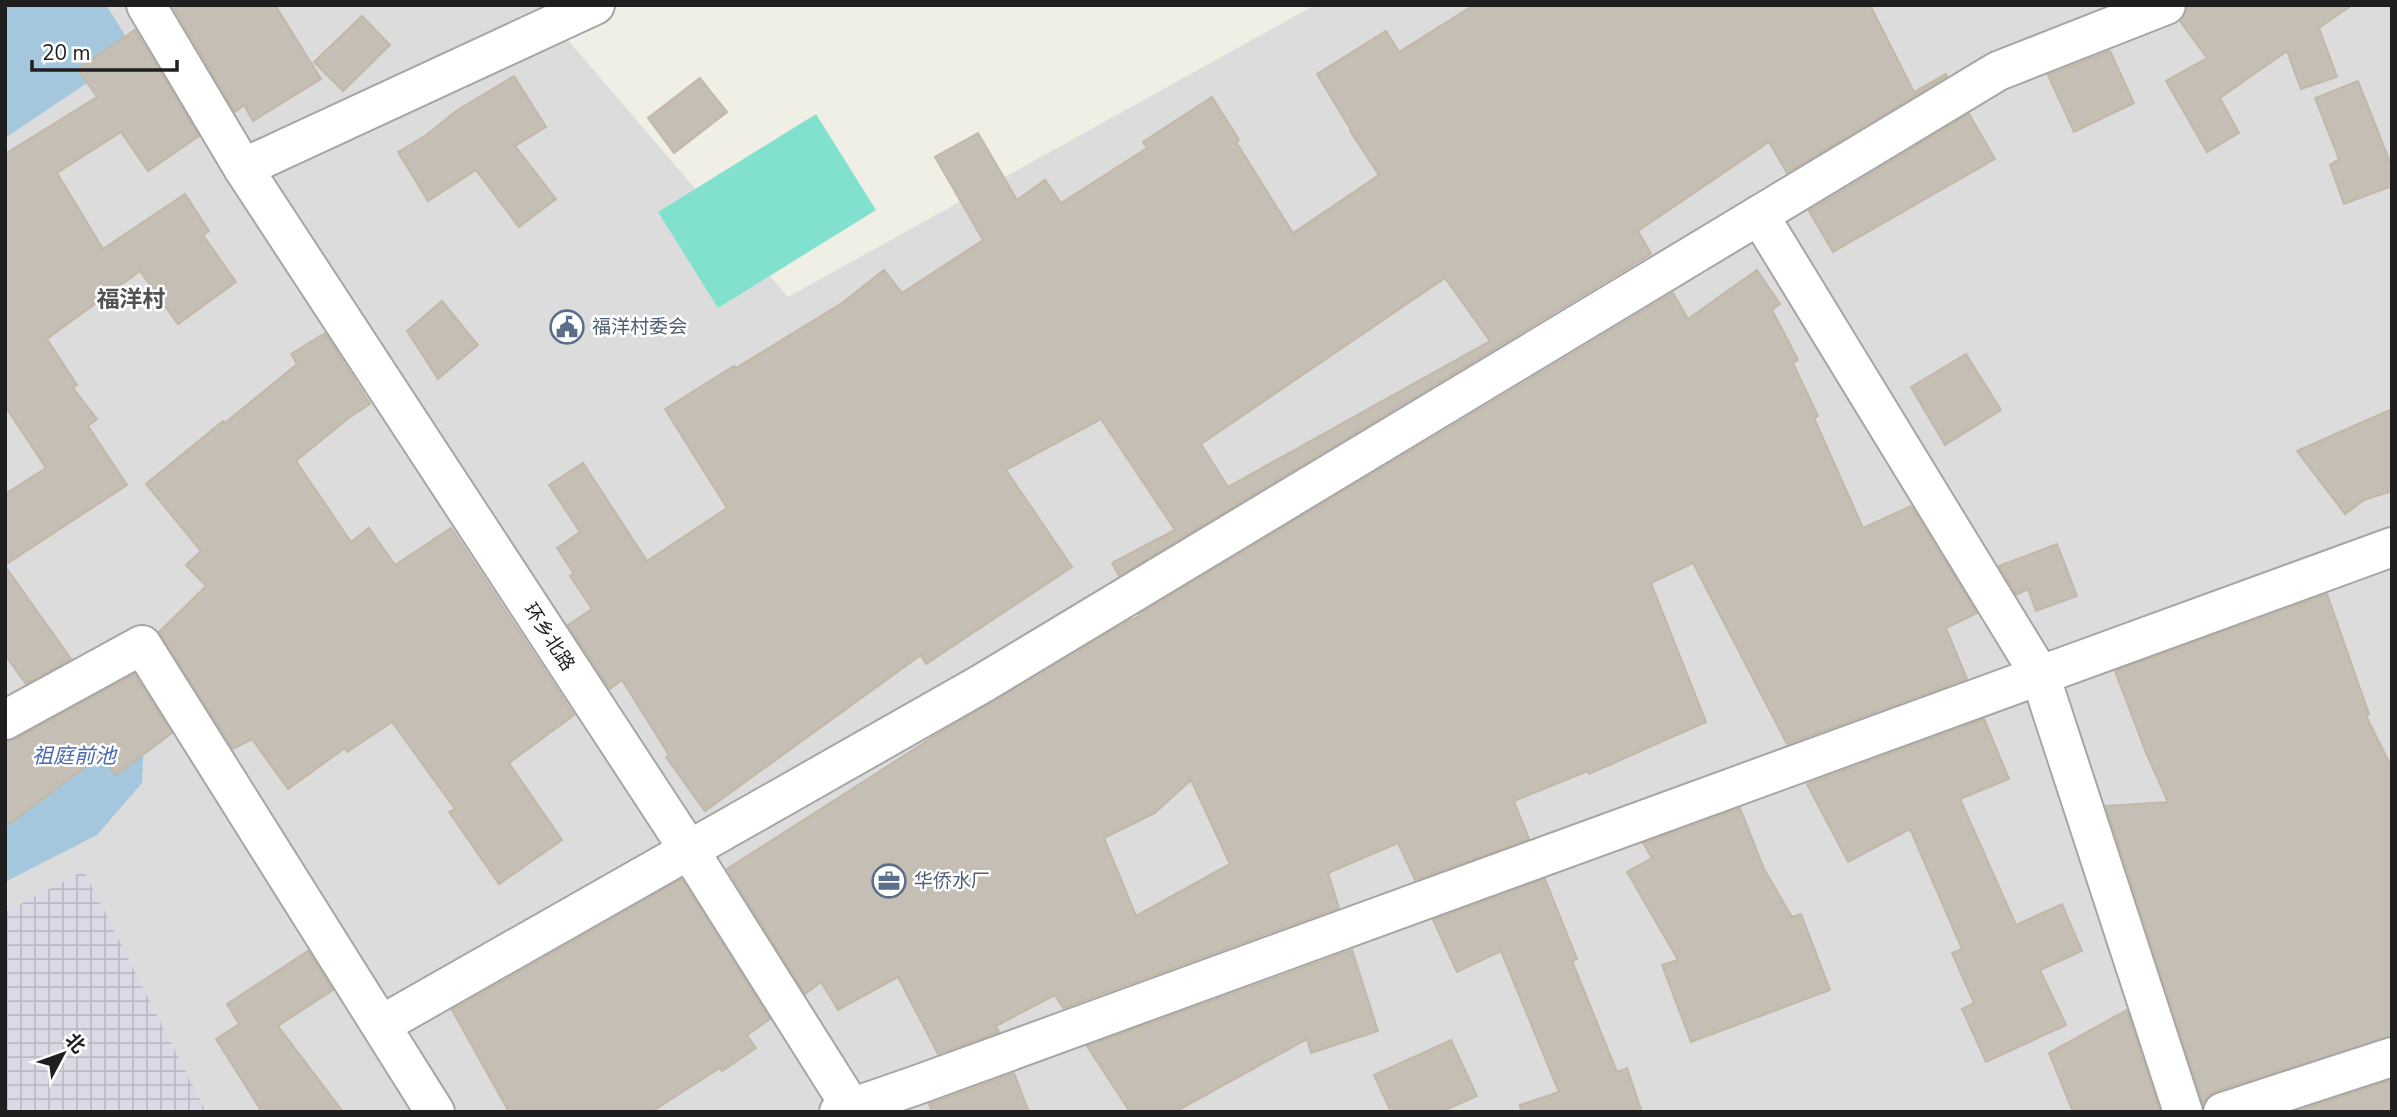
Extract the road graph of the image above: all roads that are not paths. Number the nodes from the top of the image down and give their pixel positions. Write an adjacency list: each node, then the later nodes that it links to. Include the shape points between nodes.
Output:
1 (146, 5): 4 (street, 环乡北路)
2 (595, 5): 4 (street)
3 (2166, 5): 5 (street, via 1998,71)
4 (243, 168): 9 (street, 环乡北路)
5 (1759, 215): 7 (street); 9 (street, via 983,683)
6 (2392, 547): 7 (street)
7 (2040, 675): 12 (street); 14 (street)
8 (5, 720): 10 (street, via 142,645)
9 (689, 850): 10 (street); 12 (street, 环乡北路)
10 (381, 1025): 13 (street)
11 (2392, 1057): 15 (street)
12 (848, 1110)
13 (435, 1112)
14 (2183, 1112)
15 (2223, 1112)

